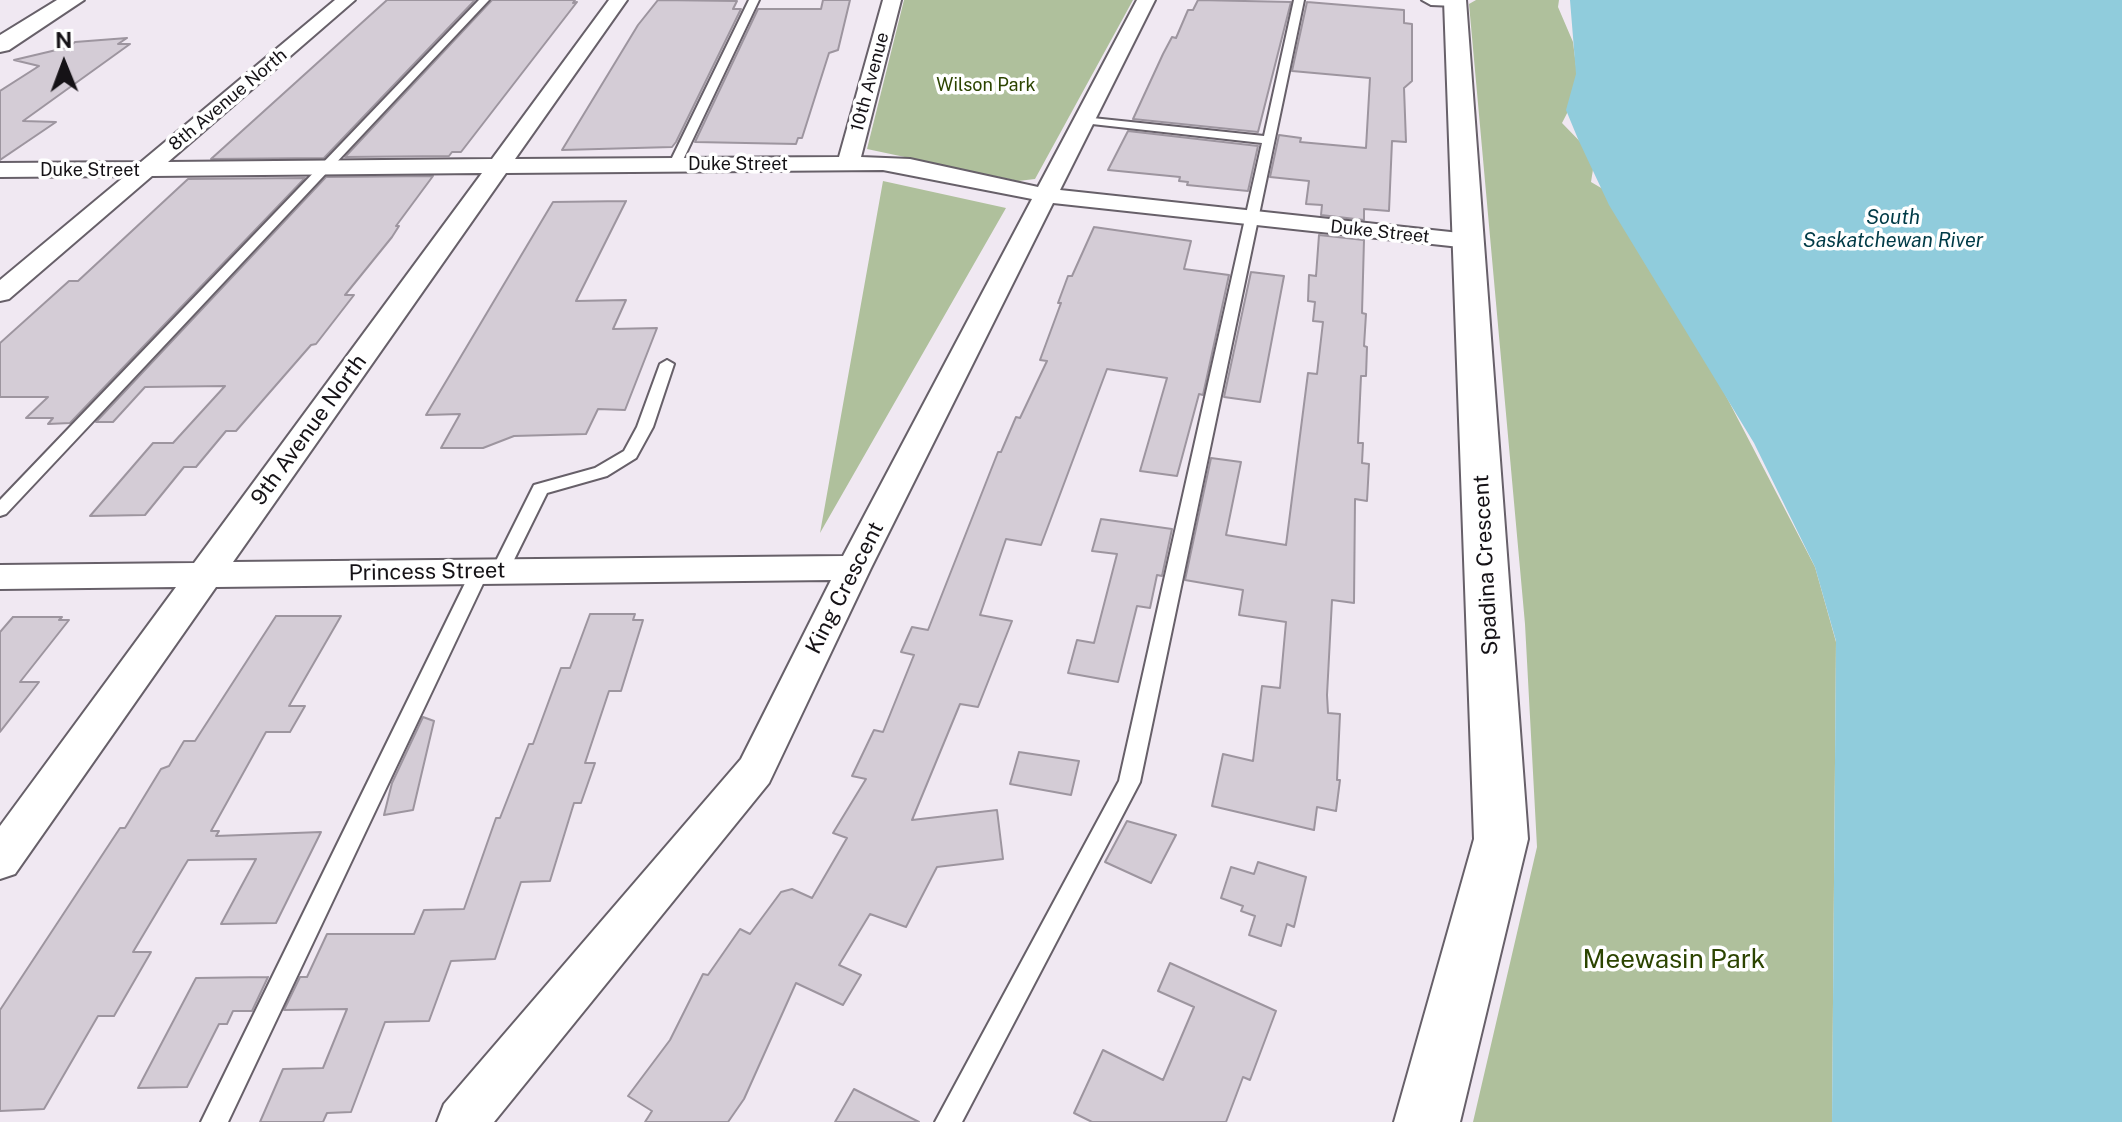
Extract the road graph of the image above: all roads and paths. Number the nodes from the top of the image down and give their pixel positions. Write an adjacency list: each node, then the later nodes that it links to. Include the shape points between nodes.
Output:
1 (73, 0): 10 (street)
2 (346, 0): 18 (street, 8th Avenue North)
3 (484, 0): 16 (lane)
4 (618, 0): 15 (street, 9th Avenue North)
5 (754, 0): 14 (lane)
6 (892, 0): 13 (street, 10th Avenue)
7 (1146, 0): 11 (street, King Crescent)
8 (1299, 0): 12 (lane)
9 (1447, 0): 21 (street, Spadina Crescent)
10 (0, 45)
11 (1083, 120): 12 (lane); 19 (street, King Crescent)
12 (1267, 140): 20 (lane)
13 (848, 163): 14 (street, Duke Street); 19 (street, Duke Street, via 910,166)
14 (675, 164): 15 (street, Duke Street)
15 (500, 167): 16 (street, Duke Street); 27 (street, 9th Avenue North)
16 (325, 168): 18 (street, Duke Street); 24 (lane)
17 (0, 170): 18 (street, Duke Street)
18 (147, 170): 22 (street, 8th Avenue North)
19 (1044, 195): 20 (street, Duke Street); 25 (street, King Crescent)
20 (1254, 219): 21 (street, Duke Street); 32 (lane, via 1129,782)
21 (1469, 241): 33 (street, Spadina Crescent, via 1501,839)
22 (0, 293)
23 (667, 364): 26 (lane, via 630,454 601,472 540,489)
24 (0, 510)
25 (854, 568): 26 (street, Princess Street); 31 (street, King Crescent, via 755,771)
26 (490, 571): 27 (street, Princess Street); 30 (lane)
27 (204, 575): 28 (street, Princess Street); 29 (street, 9th Avenue North)
28 (0, 577)
29 (0, 860)
30 (214, 1122)
31 (462, 1122)
32 (948, 1122)
33 (1427, 1122)

